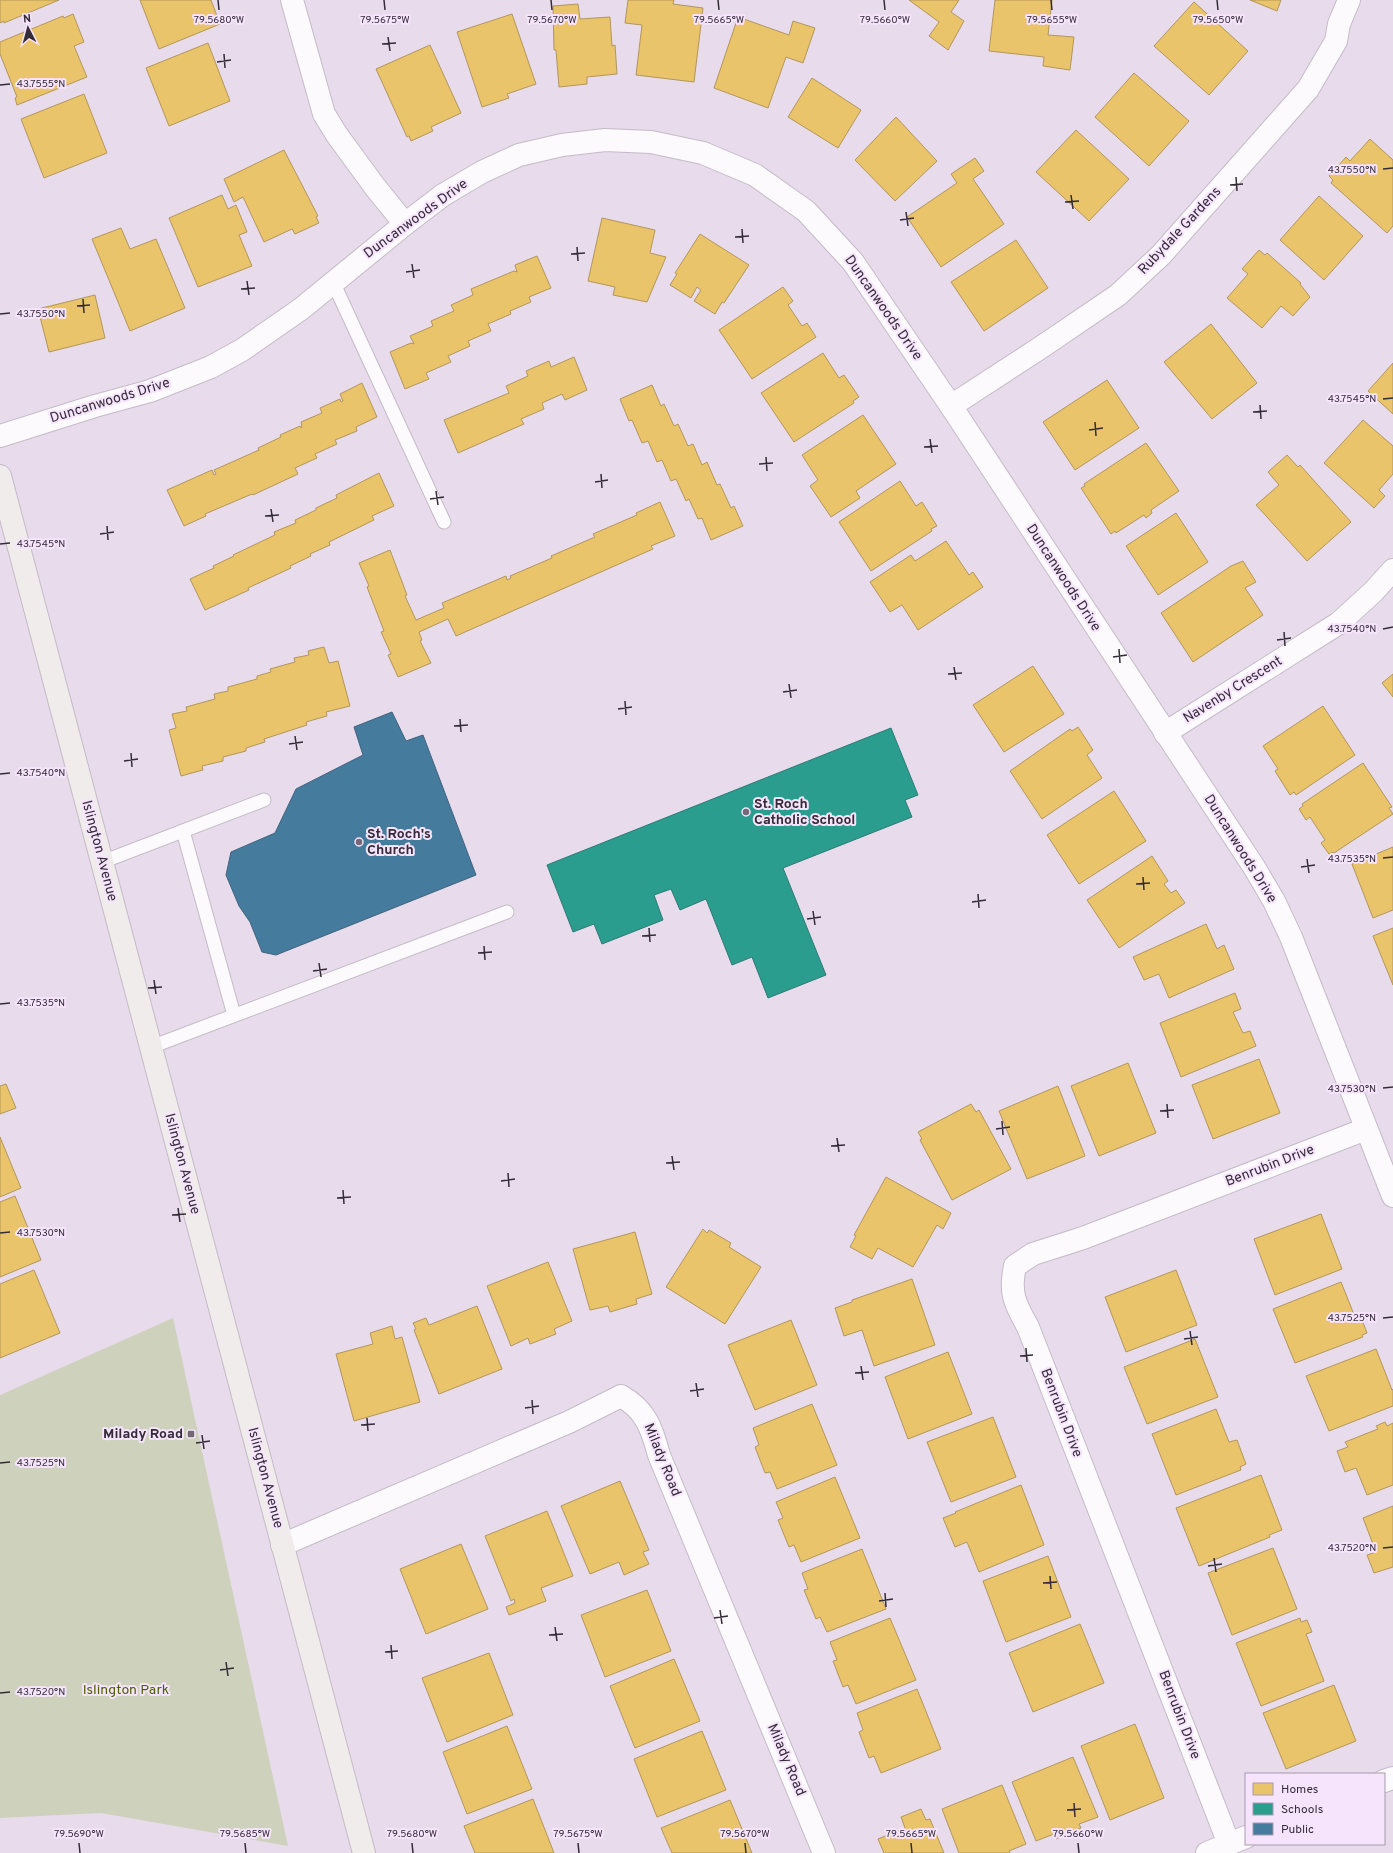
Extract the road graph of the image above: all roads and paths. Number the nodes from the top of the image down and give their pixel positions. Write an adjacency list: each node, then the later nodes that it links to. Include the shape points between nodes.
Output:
1 (292, 0): 3 (street, via 324,114)
2 (1349, 0): 5 (street, Rubydale Gardens, via 1339,24 1336,41 1308,89 1161,255 1118,295)
3 (405, 224): 4 (street, Duncanwoods Drive); 5 (street, Duncanwoods Drive, via 443,195 482,172 519,156 562,144 605,140 651,142 703,153 755,175 806,211 853,262)
4 (333, 282): 6 (street, Duncanwoods Drive, via 273,329 211,367 150,392 95,406); 8 (lane)
5 (951, 406): 10 (street, Duncanwoods Drive)
6 (0, 436)
7 (0, 476): 13 (main road, Islington Avenue)
8 (444, 522)
9 (1393, 570): 10 (street, Navenby Crescent, via 1339,623)
10 (1165, 733): 17 (street, Duncanwoods Drive, via 1274,901 1291,937)
11 (264, 800): 12 (lane)
12 (183, 831): 13 (lane); 15 (lane)
13 (102, 862): 16 (main road, Islington Avenue)
14 (507, 912): 15 (lane)
15 (234, 1015): 16 (lane)
16 (151, 1047): 19 (main road, Islington Avenue)
17 (1366, 1129): 18 (street, Duncanwoods Drive); 20 (street, Benrubin Drive, via 1083,1238 1033,1254 1015,1266 1011,1283 1016,1305 1028,1327)
18 (1393, 1196)
19 (282, 1545): 21 (main road, Islington Avenue); 22 (street, Milady Road, via 570,1422 621,1396 634,1403 653,1431 662,1462)
20 (1238, 1841): 23 (street)
21 (364, 1853)
22 (824, 1853)
23 (1207, 1853)

